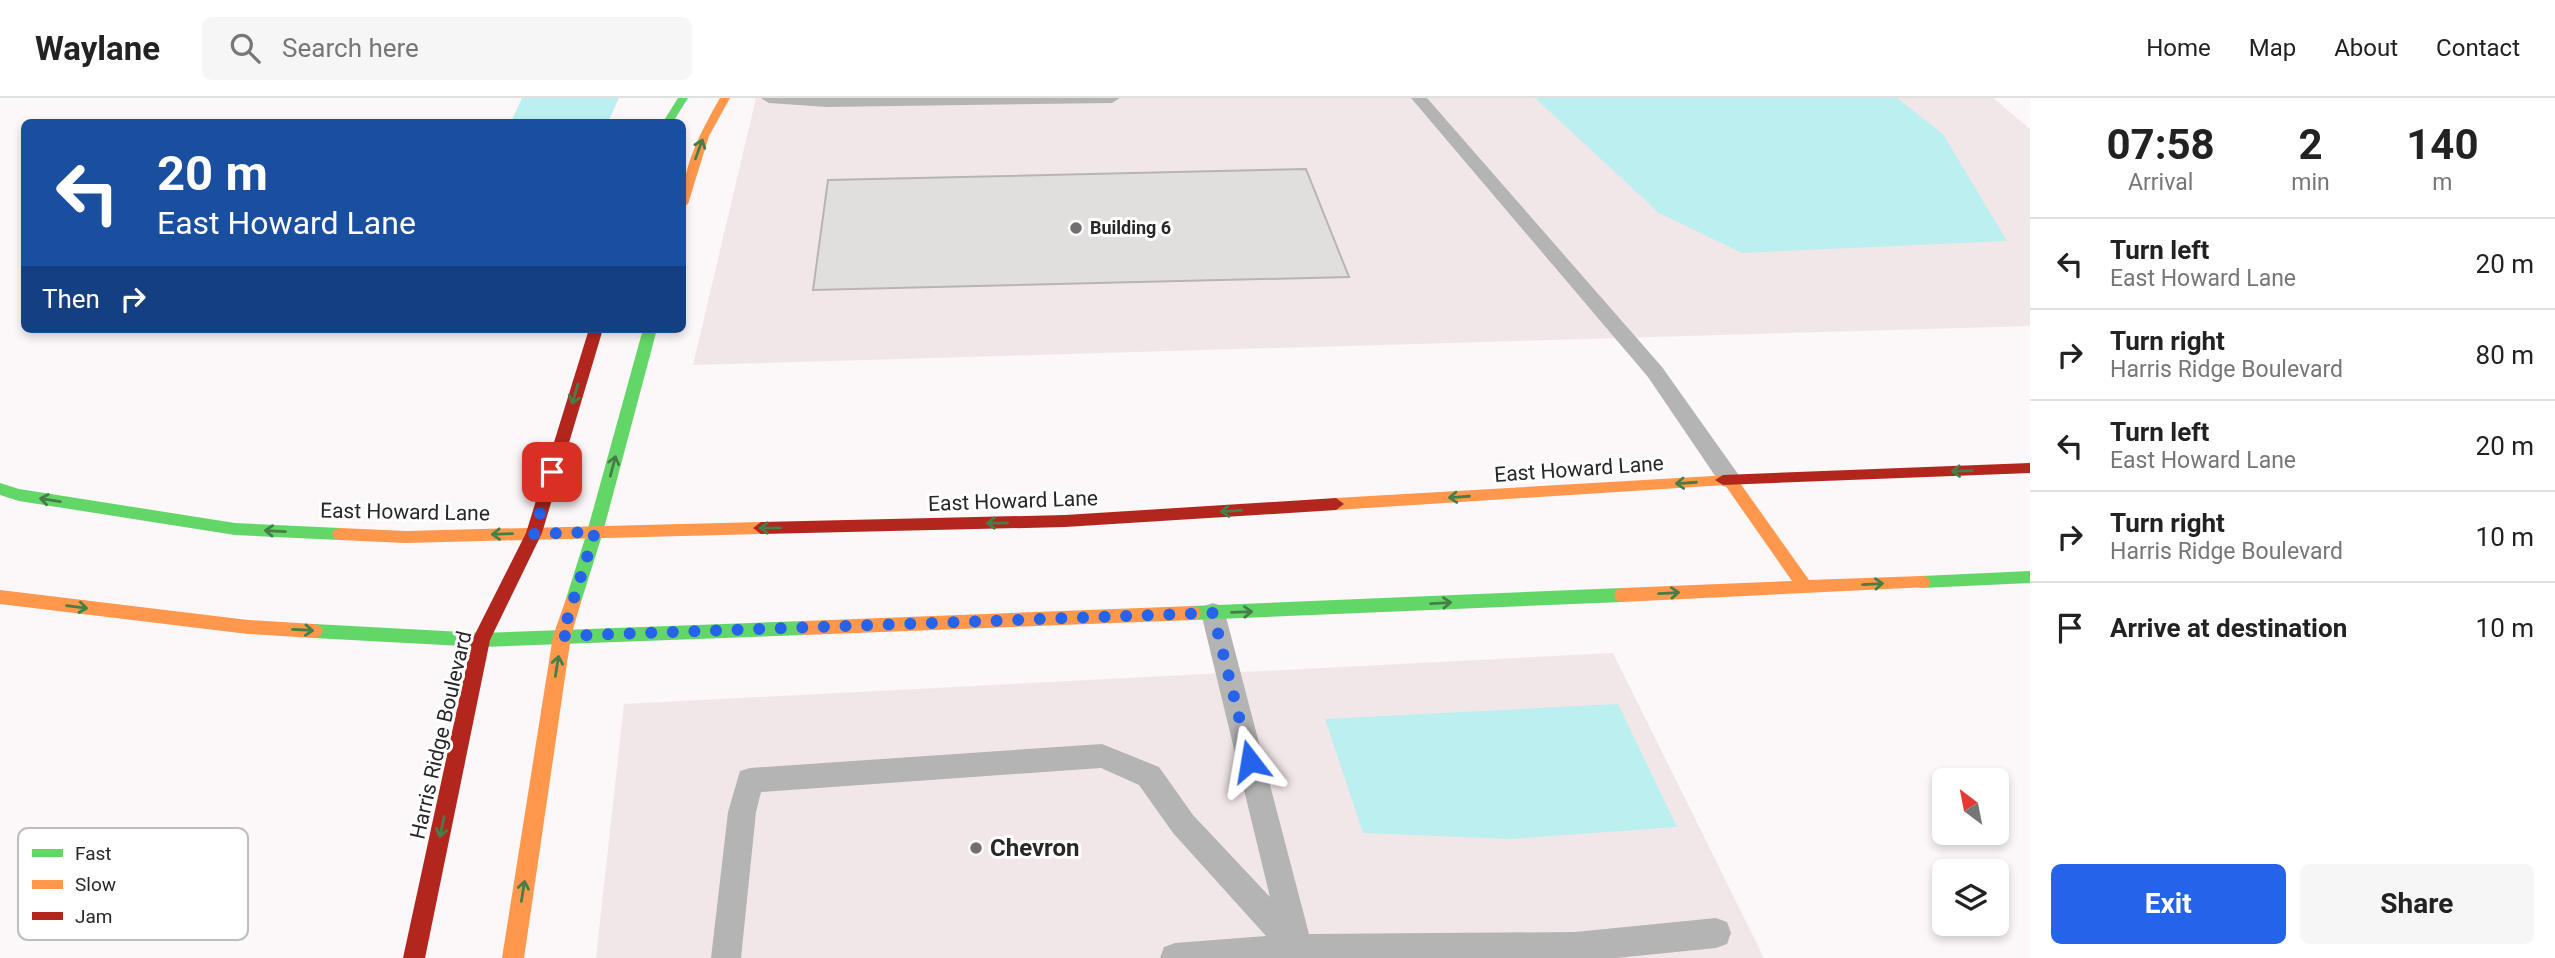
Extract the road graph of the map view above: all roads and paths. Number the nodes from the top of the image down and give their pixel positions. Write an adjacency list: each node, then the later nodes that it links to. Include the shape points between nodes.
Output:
1 (683, 98): 7 (main road)
2 (725, 98): 8 (main road, one-way to 2, via 704,136)
3 (769, 98): 6 (lane)
4 (1112, 98): 6 (lane)
5 (1419, 98): 12 (lane, via 1655,372)
6 (843, 100)
7 (669, 119)
8 (686, 192)
9 (595, 333): 15 (main road, Harris Ridge Boulevard, one-way to 15)
10 (649, 333): 14 (main road, one-way to 10)
11 (2030, 468): 12 (main road, East Howard Lane, one-way to 12)
12 (1730, 480): 14 (main road, East Howard Lane, one-way to 14, via 1065,522); 17 (main road)
13 (0, 489): 15 (main road, East Howard Lane, one-way to 13, via 406,537 235,529)
14 (595, 532): 15 (main road, East Howard Lane); 20 (main road)
15 (534, 534): 21 (main road, Harris Ridge Boulevard)
16 (2030, 578): 17 (main road, one-way to 16)
17 (1805, 587): 19 (main road, one-way to 17)
18 (0, 597): 21 (main road, one-way to 21, via 248,627)
19 (1213, 613): 20 (main road); 23 (lane)
20 (562, 636): 21 (main road); 26 (main road, one-way to 20)
21 (481, 640): 25 (main road, Harris Ridge Boulevard, one-way to 25)
22 (1716, 933): 24 (lane)
23 (1298, 949): 24 (lane); 27 (lane, via 1183,824 1149,776 1102,756 750,780 742,812); 28 (lane)
24 (1577, 952)
25 (414, 958)
26 (513, 958)
27 (726, 958)
28 (1175, 958)

